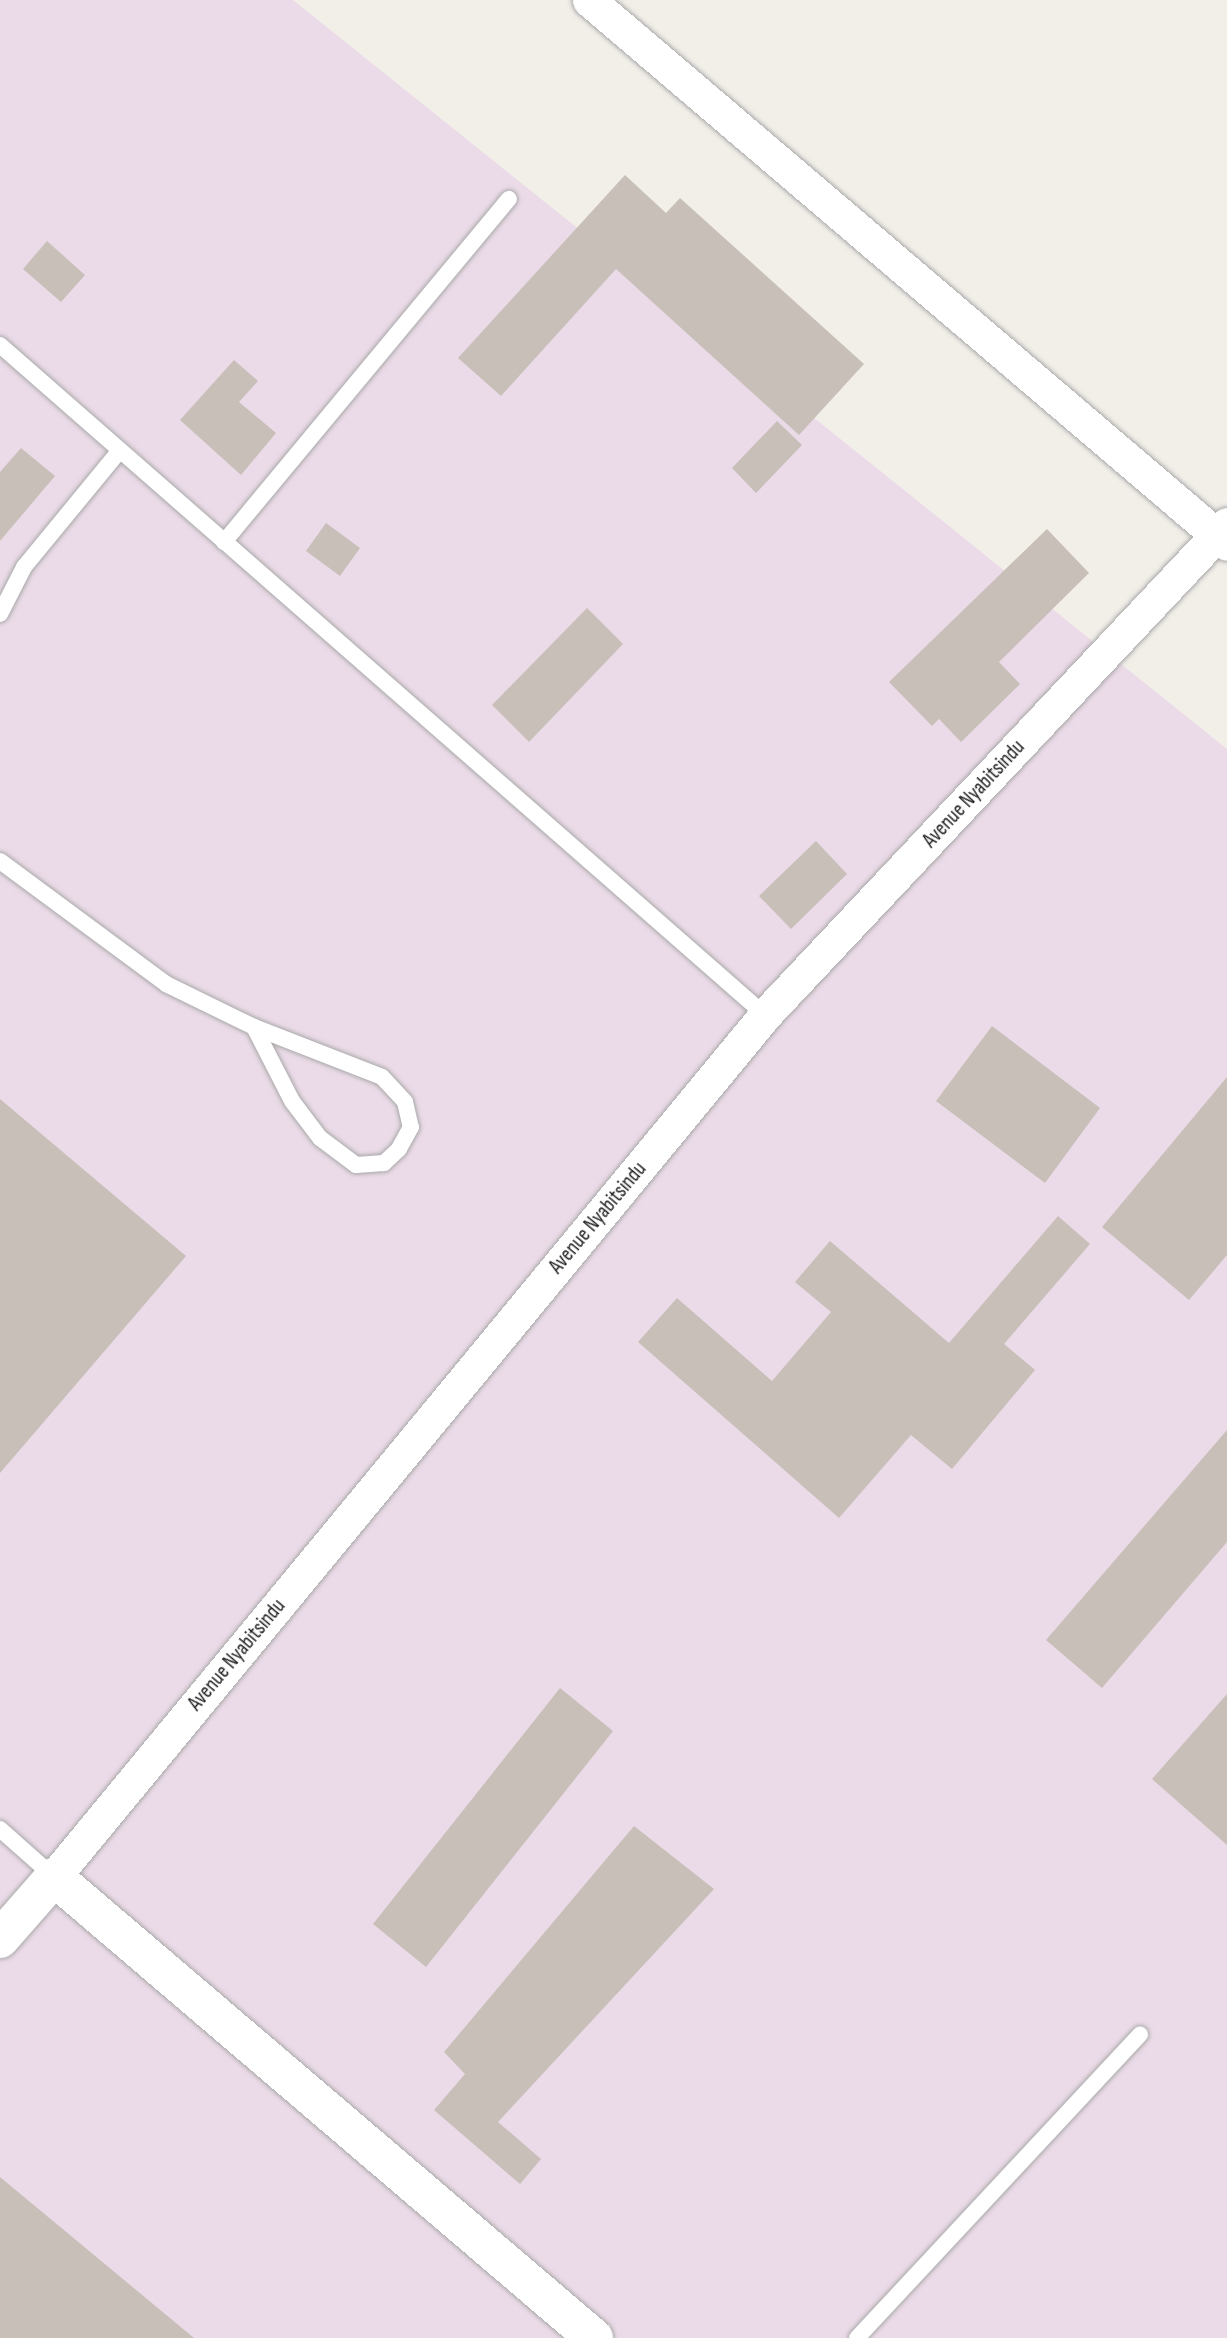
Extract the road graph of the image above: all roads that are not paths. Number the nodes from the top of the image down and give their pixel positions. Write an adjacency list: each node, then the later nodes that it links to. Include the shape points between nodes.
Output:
1 (589, 0): 5 (street)
2 (509, 199): 6 (lane)
3 (0, 345): 4 (lane)
4 (120, 450): 6 (lane); 7 (lane, via 24,567)
5 (1224, 535): 9 (street, Avenue Nyabitsindu)
6 (224, 542): 9 (lane)
7 (0, 614)
8 (0, 861): 10 (lane, via 166,984)
9 (765, 1015): 12 (street, Avenue Nyabitsindu)
10 (254, 1027): 10 (lane, via 382,1077 405,1102 411,1127 399,1149 384,1163 356,1165 320,1138 292,1101)
11 (0, 1829): 12 (lane)
12 (54, 1877): 13 (street, Avenue Nyabitsindu); 15 (street)
13 (0, 1939)
14 (1140, 2035): 16 (lane)
15 (594, 2338)
16 (857, 2338)

